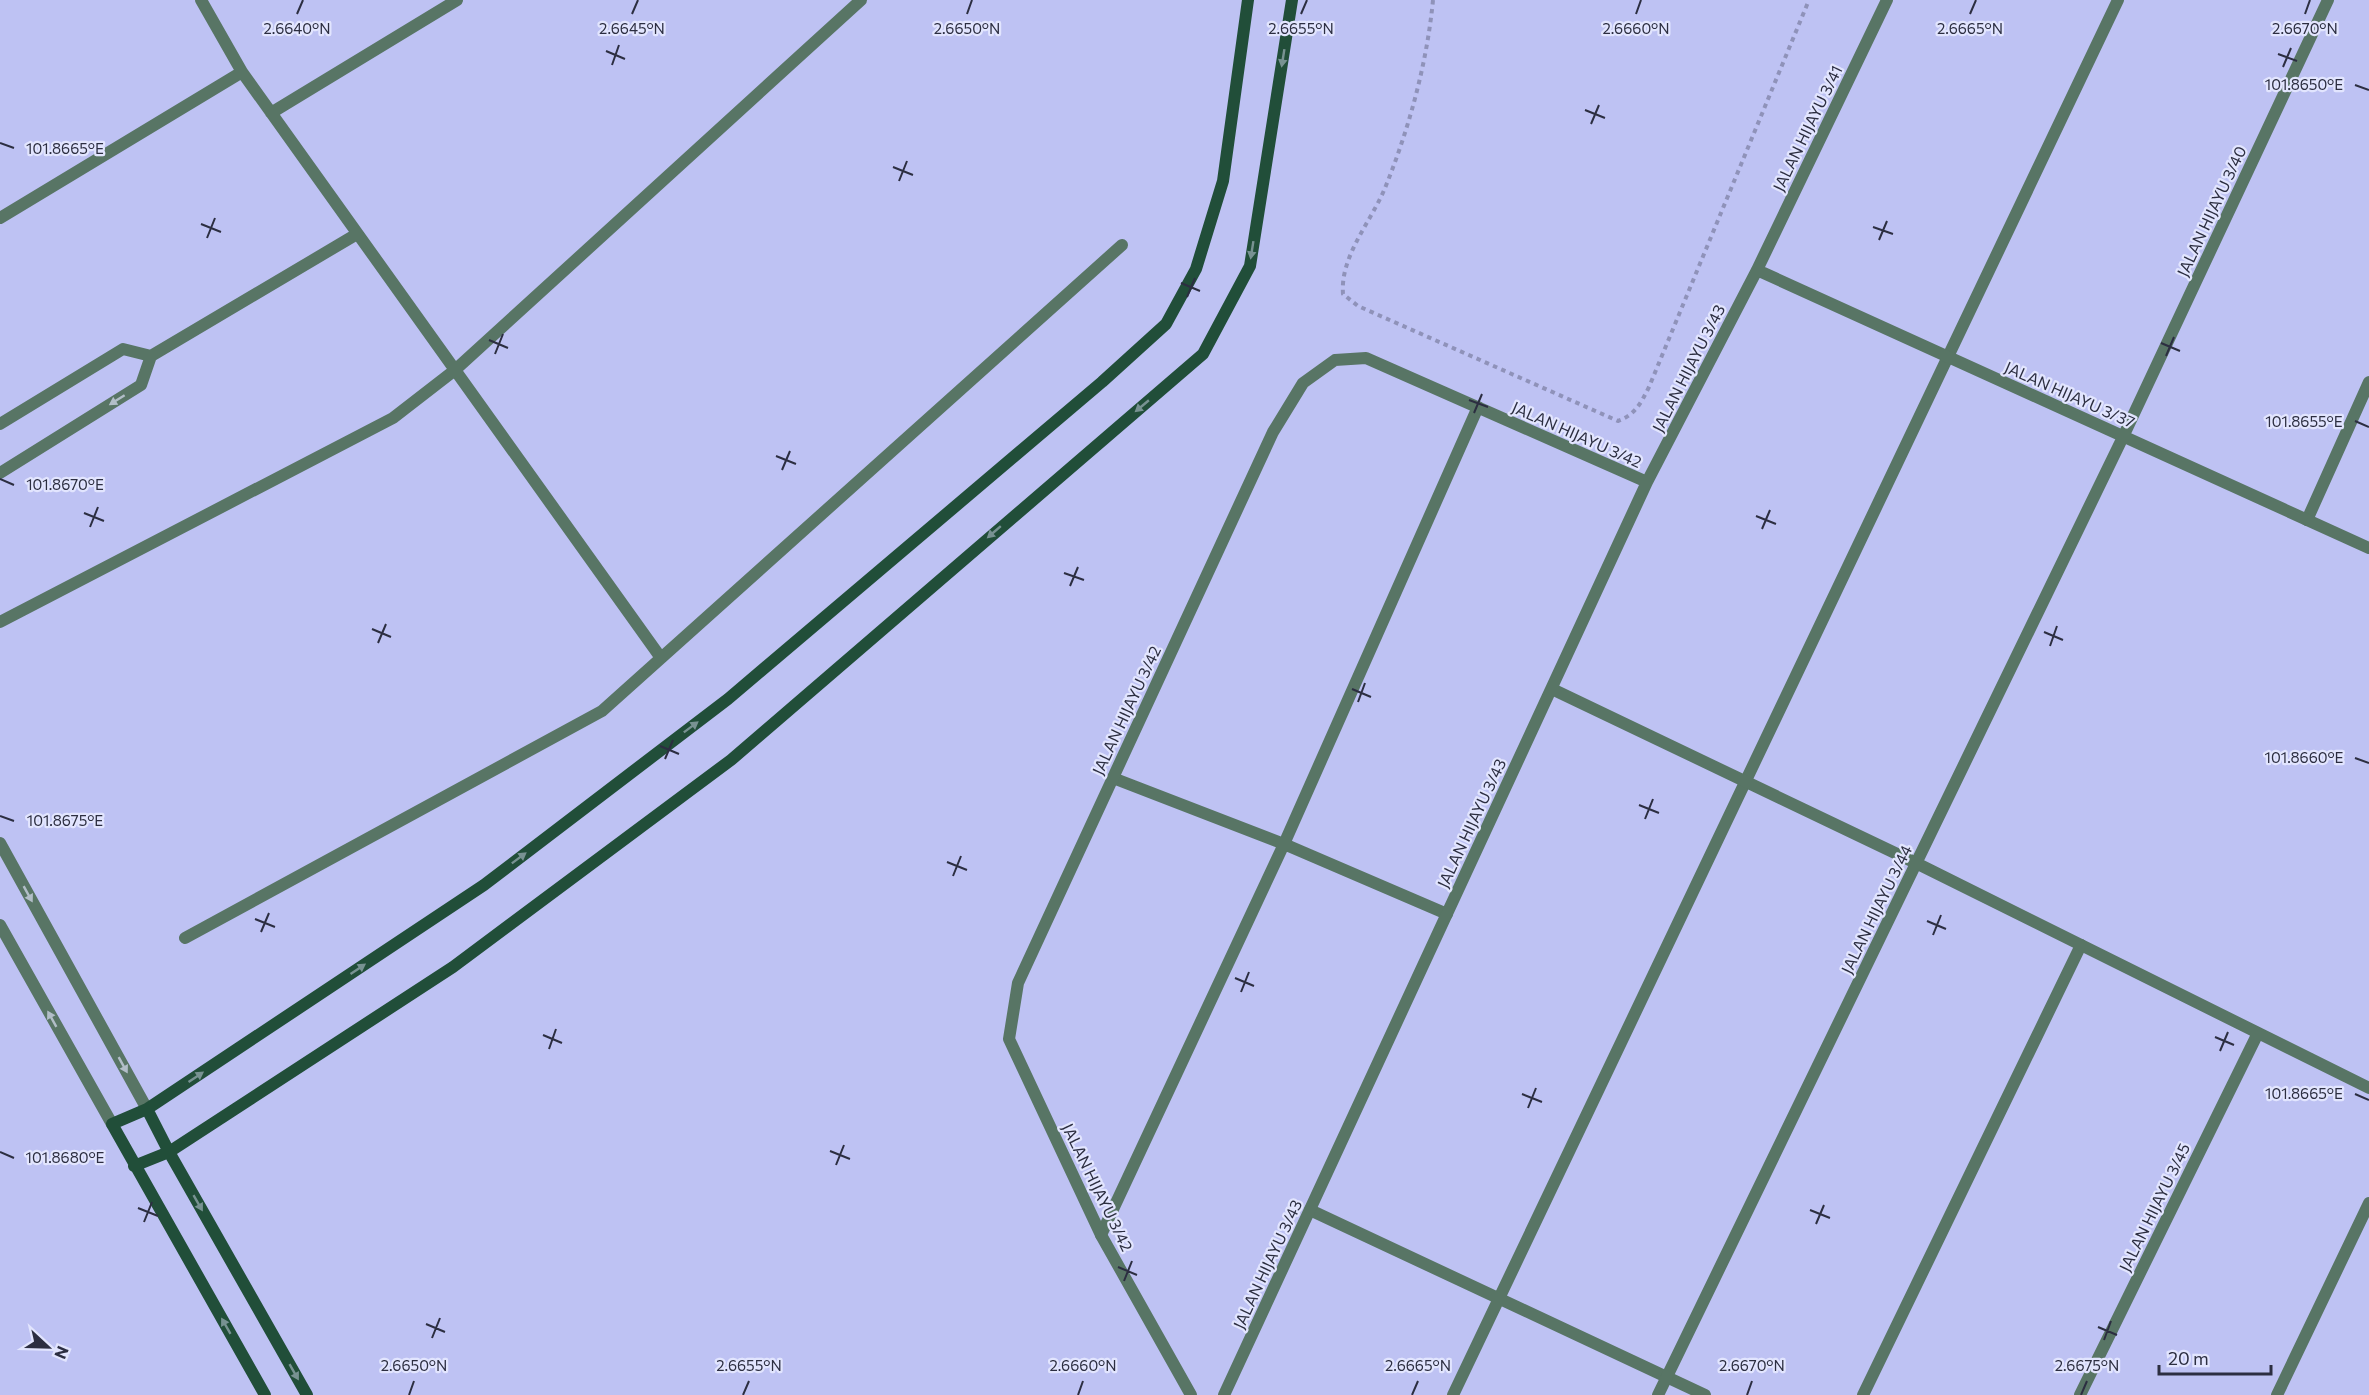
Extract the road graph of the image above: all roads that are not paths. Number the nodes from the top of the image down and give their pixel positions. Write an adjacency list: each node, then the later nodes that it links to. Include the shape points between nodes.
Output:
1 (201, 0): 9 (street)
2 (457, 0): 10 (street)
3 (861, 0): 17 (street)
4 (1248, 0): 40 (street, one-way to 4, via 484,885 718,706 1166,324 1196,269 1223,181)
5 (1292, 0): 42 (street, one-way to 42, via 1250,266 1203,354 731,760 453,967)
6 (1887, 0): 14 (street, JALAN HIJAYU 3/41)
7 (2118, 0): 16 (street)
8 (2328, 0): 21 (street, JALAN HIJAYU 3/40)
9 (242, 72): 10 (street); 11 (street)
10 (272, 113): 12 (street)
11 (0, 218)
12 (357, 234): 15 (street); 17 (street)
13 (1122, 245): 27 (street)
14 (1757, 270): 16 (street, JALAN HIJAYU 3/37); 23 (street, JALAN HIJAYU 3/43)
15 (151, 356): 20 (street, via 123,349); 22 (street, one-way to 22, via 141,385)
16 (1948, 357): 21 (street, JALAN HIJAYU 3/37); 30 (street)
17 (455, 370): 26 (street, via 393,418); 27 (street)
18 (2369, 382): 24 (street)
19 (1478, 407): 23 (street, JALAN HIJAYU 3/42); 29 (street, JALAN HIJAYU 3/42, via 1366,358 1335,360 1303,383 1273,432); 32 (street)
20 (0, 424)
21 (2123, 437): 24 (street, JALAN HIJAYU 3/37); 33 (street, JALAN HIJAYU 3/44)
22 (0, 473)
23 (1647, 483): 28 (street, JALAN HIJAYU 3/43)
24 (2307, 520): 25 (street, JALAN HIJAYU 3/37)
25 (2369, 548)
26 (0, 622)
27 (662, 658): 36 (street, via 602,711)
28 (1552, 689): 30 (street); 34 (street, JALAN HIJAYU 3/43)
29 (1113, 778): 32 (street); 46 (street, JALAN HIJAYU 3/42, via 1018,983 1010,1039)
30 (1745, 782): 33 (street); 47 (street)
31 (0, 843): 40 (street, one-way to 40)
32 (1284, 844): 34 (street); 46 (street)
33 (1916, 863): 37 (street); 48 (street, JALAN HIJAYU 3/44)
34 (1448, 914): 45 (street, JALAN HIJAYU 3/43)
35 (0, 926): 41 (street, one-way to 35)
36 (185, 938)
37 (2081, 945): 38 (street); 56 (street)
38 (2258, 1033): 39 (street); 57 (street, JALAN HIJAYU 3/45)
39 (2369, 1088)
40 (147, 1109): 41 (street); 42 (street)
41 (112, 1125): 43 (street)
42 (169, 1152): 43 (street); 50 (street, one-way to 50)
43 (134, 1166): 49 (street, one-way to 43)
44 (2369, 1203): 58 (street)
45 (1310, 1210): 47 (street); 52 (street, JALAN HIJAYU 3/43)
46 (1101, 1235): 51 (street, JALAN HIJAYU 3/42)
47 (1499, 1299): 48 (street); 53 (street)
48 (1667, 1377): 54 (street, JALAN HIJAYU 3/44); 55 (street)
49 (265, 1395)
50 (307, 1395)
51 (1191, 1395)
52 (1224, 1395)
53 (1453, 1395)
54 (1658, 1395)
55 (1705, 1395)
56 (1863, 1395)
57 (2080, 1395)
58 (2277, 1395)

